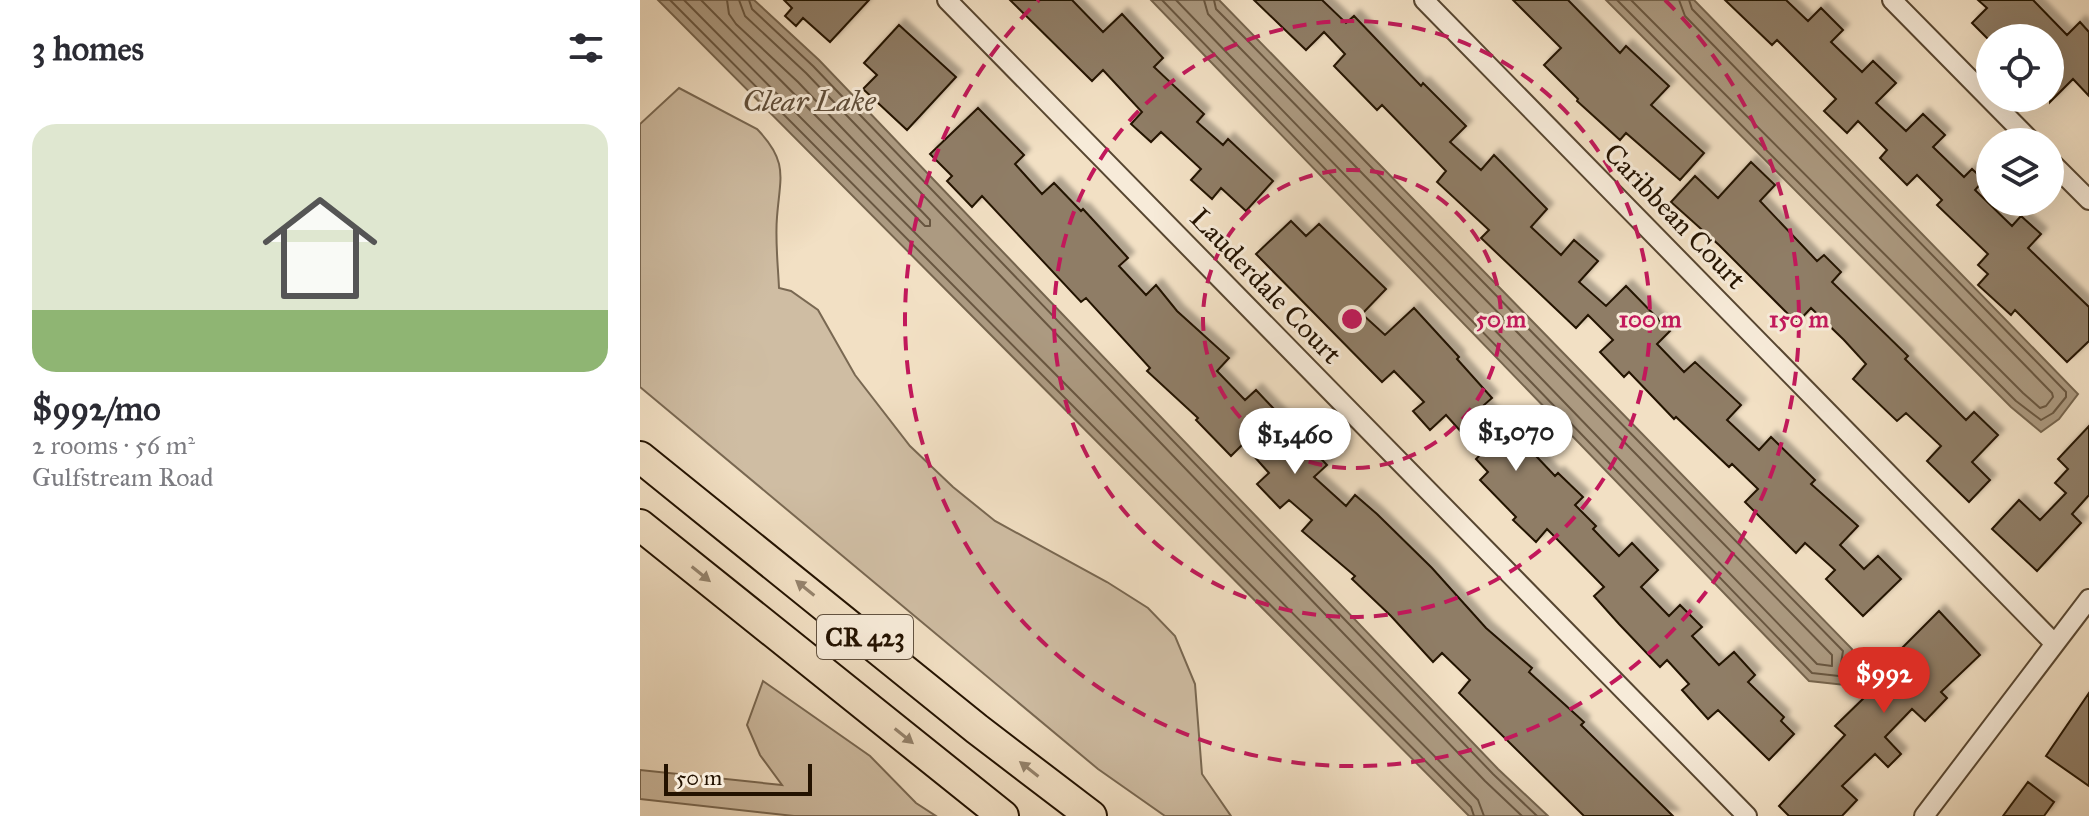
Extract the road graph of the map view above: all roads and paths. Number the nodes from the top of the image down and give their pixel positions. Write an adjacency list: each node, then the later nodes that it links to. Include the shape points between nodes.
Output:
1 (947, 0): 13 (street, Lauderdale Court)
2 (1424, 0): 10 (street, Caribbean Court)
3 (1892, 0): 4 (street)
4 (2018, 128)
5 (2064, 175): 6 (street)
6 (2089, 200)
7 (640, 457): 12 (main road, CR 423, one-way to 7)
8 (640, 525): 11 (main road, CR 423, one-way to 11)
9 (2089, 599): 10 (street)
10 (2054, 643): 14 (street)
11 (1003, 816)
12 (1091, 816)
13 (1747, 816)
14 (1924, 816)

